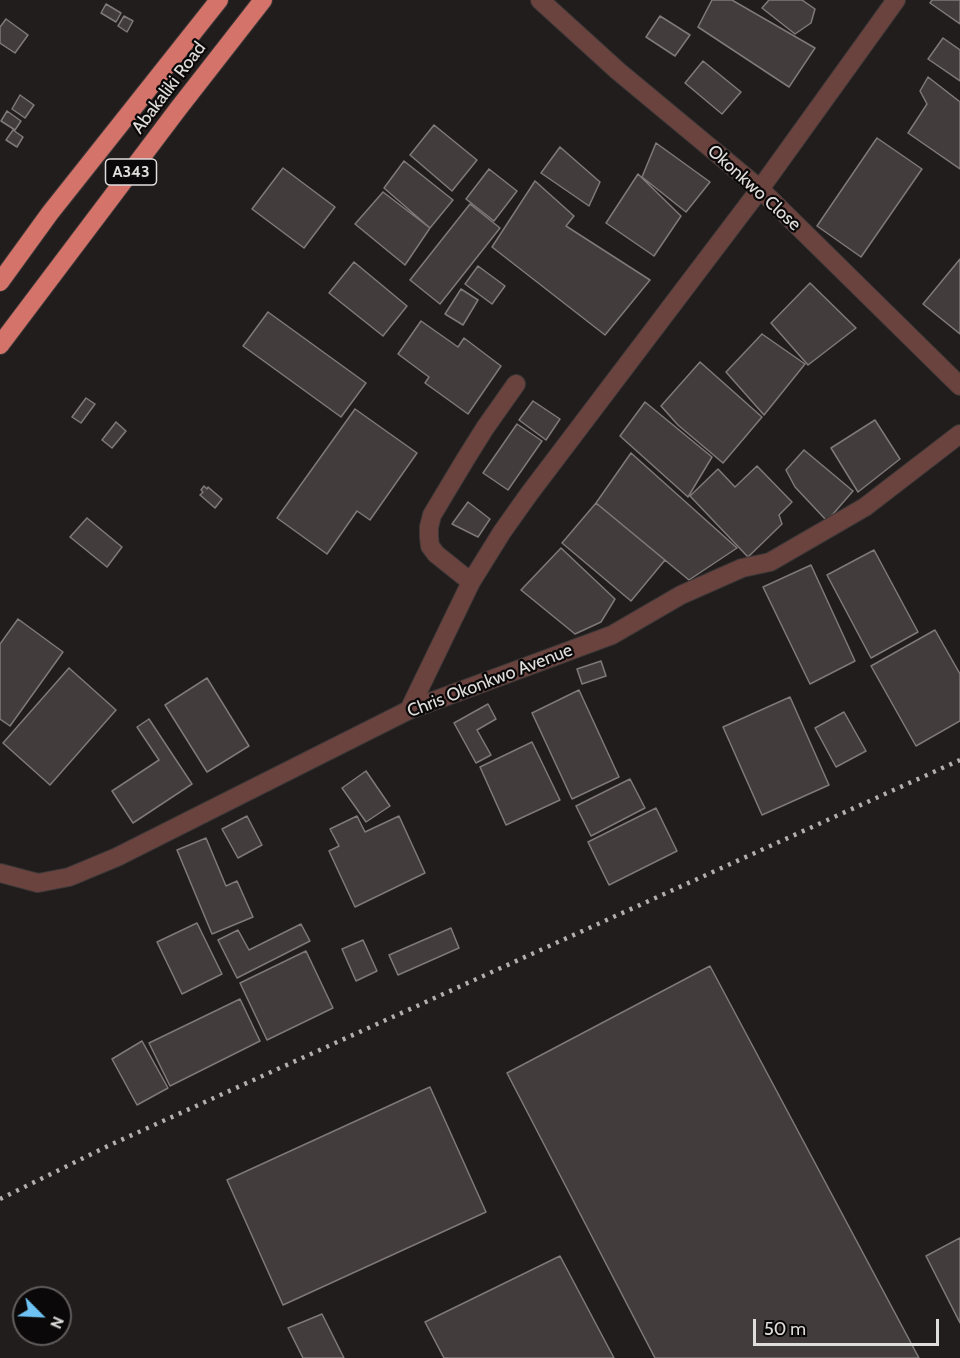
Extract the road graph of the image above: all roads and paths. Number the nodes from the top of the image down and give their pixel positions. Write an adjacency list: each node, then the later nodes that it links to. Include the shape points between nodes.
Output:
1 (219, 0): 6 (highway, Abakaliki Road / A343)
2 (263, 0): 8 (highway, Abakaliki Road / A343)
3 (540, 0): 5 (street, Okonkwo Close, via 618,71)
4 (896, 0): 5 (street)
5 (760, 189): 10 (street, Okonkwo Close); 12 (street, via 529,494)
6 (7, 269): 7 (highway, Abakaliki Road / A343)
7 (0, 282)
8 (0, 345)
9 (516, 384): 12 (street, via 465,460 432,515 429,528 430,546 436,554)
10 (960, 386)
11 (960, 434): 13 (street, Chris Okonkwo Avenue, via 866,507 770,562 742,568 681,595 612,635)
12 (471, 582): 13 (street)
13 (409, 710): 14 (street, Chris Okonkwo Avenue, via 117,857 69,877 38,883)
14 (0, 873)

